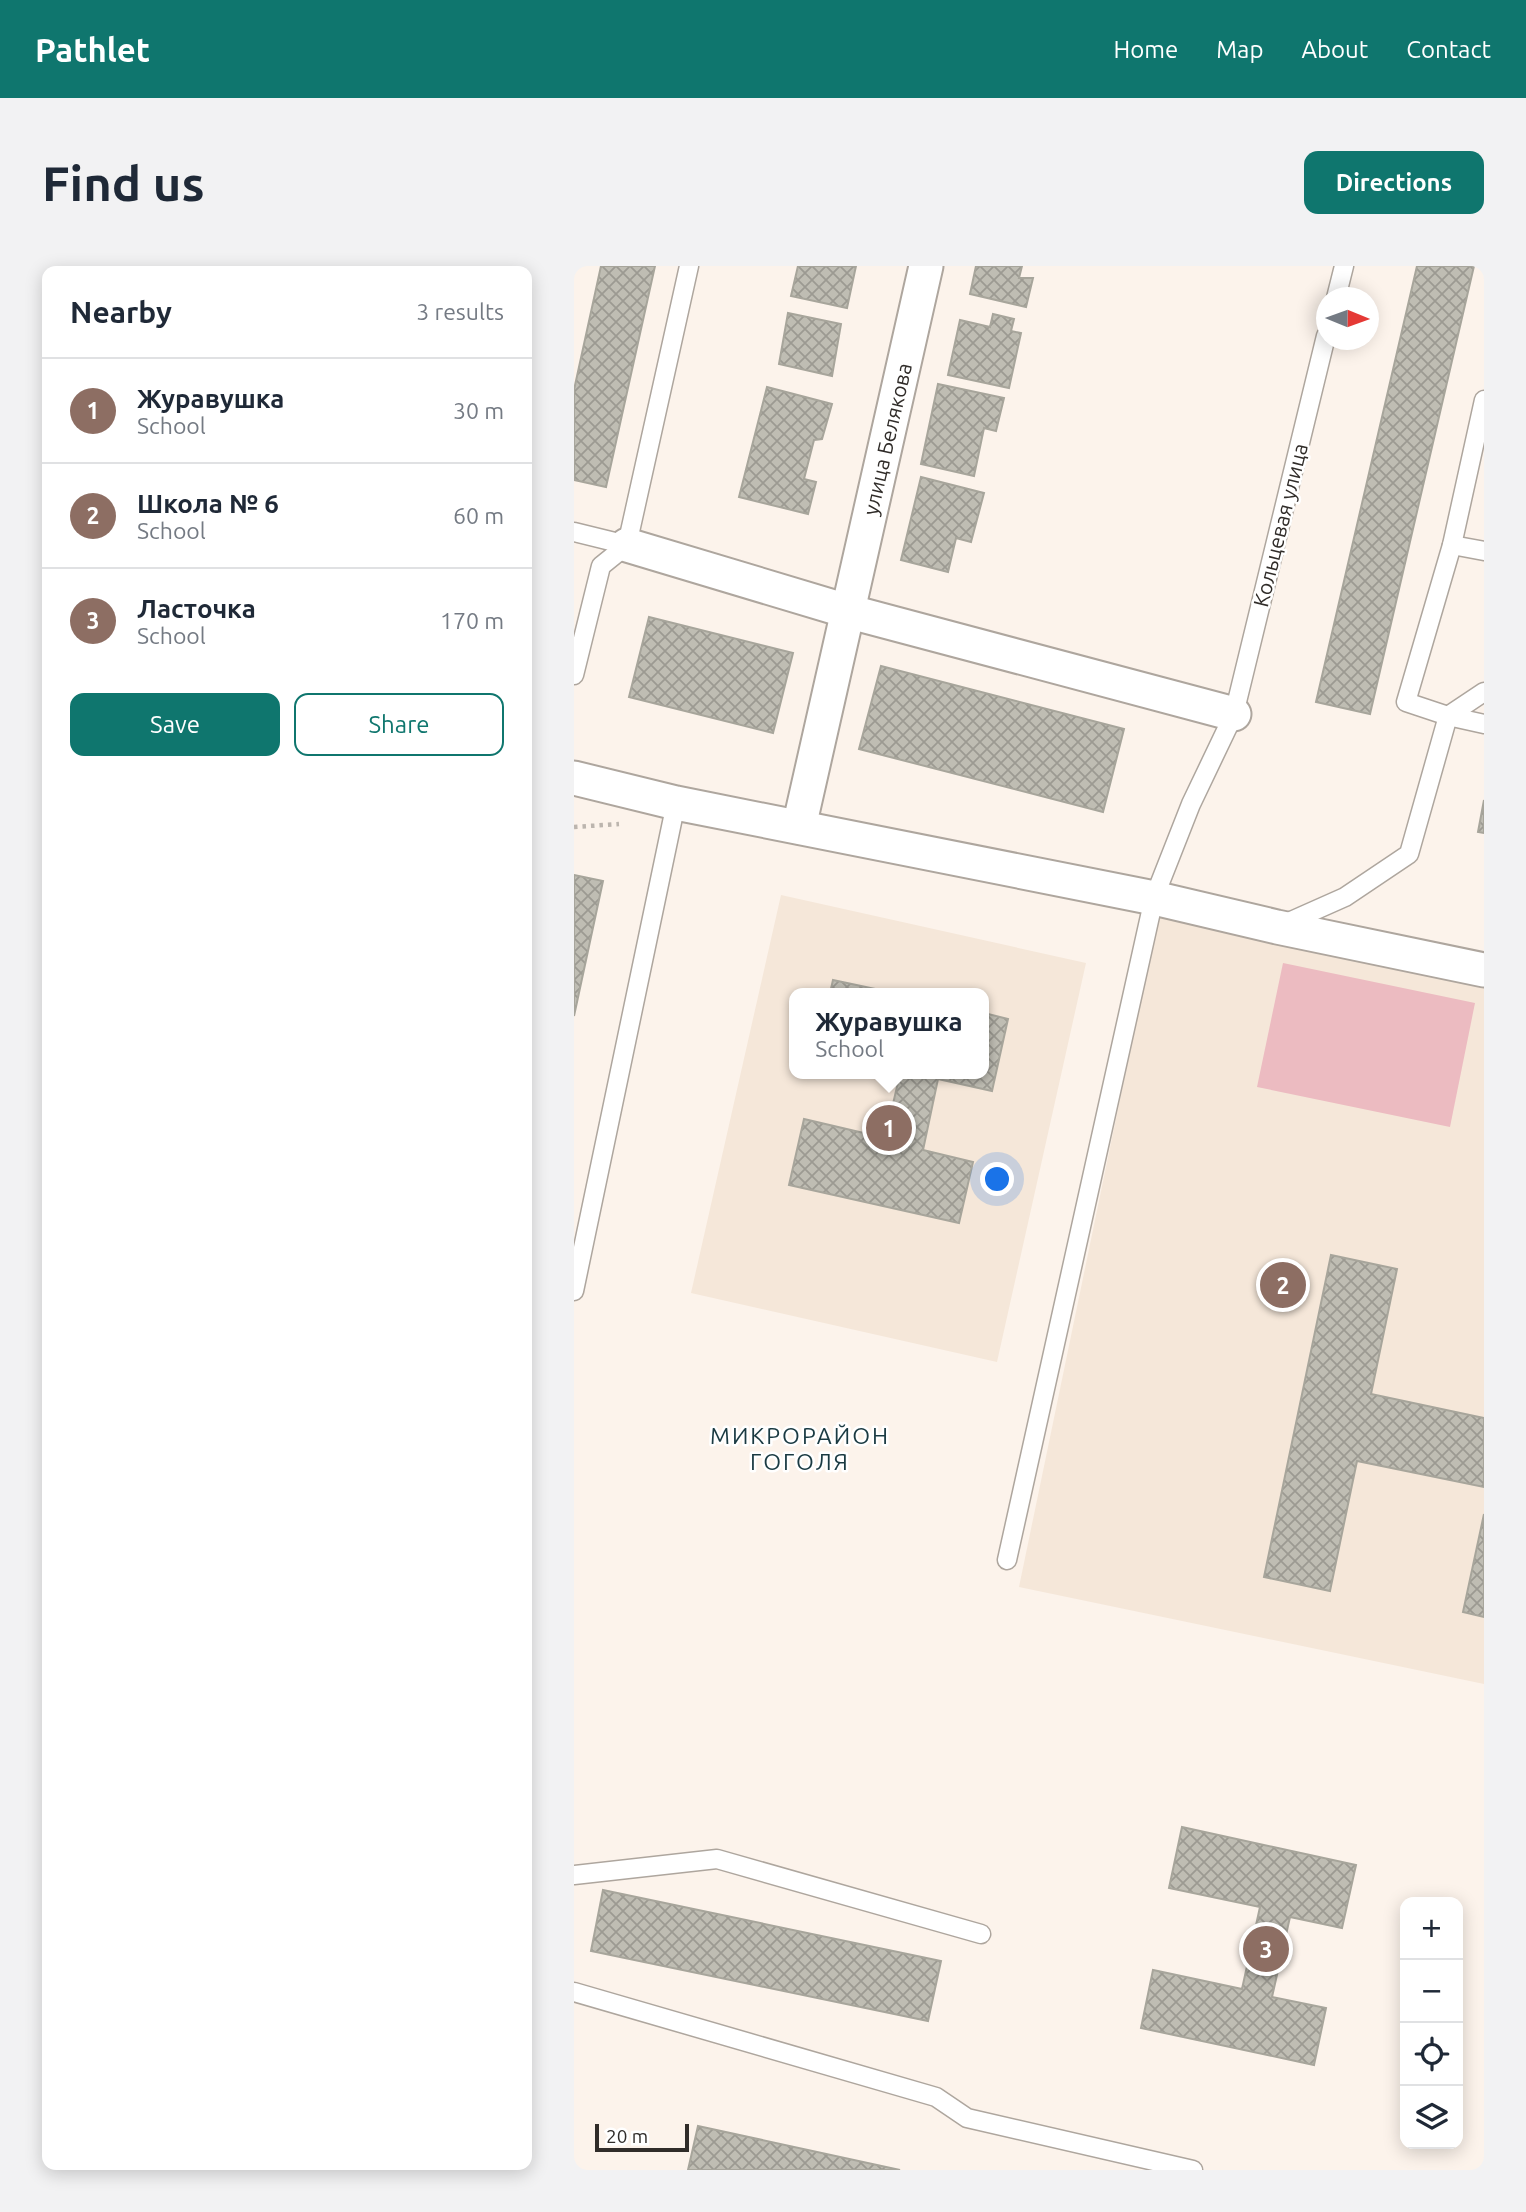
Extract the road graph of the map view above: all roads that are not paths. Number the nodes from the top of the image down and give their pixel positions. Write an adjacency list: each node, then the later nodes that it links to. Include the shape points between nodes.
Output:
1 (689, 266): 8 (lane)
2 (926, 266): 11 (street, улица Белякова)
3 (1344, 266): 4 (lane)
4 (1339, 287)
5 (1323, 350): 14 (lane, Кольцевая улица)
6 (1484, 400): 9 (lane)
7 (574, 531): 8 (lane)
8 (627, 545): 11 (street); 12 (lane, via 601,566)
9 (1452, 545): 10 (lane); 15 (lane, via 1406,702)
10 (1484, 551)
11 (848, 611): 14 (street); 19 (street, улица Белякова)
12 (574, 675)
13 (1484, 692): 15 (lane)
14 (1234, 714): 20 (lane, Кольцевая улица, via 1191,804)
15 (1448, 716): 16 (lane); 21 (lane, via 1409,854 1345,897)
16 (1484, 724)
17 (574, 778): 18 (street)
18 (676, 803): 19 (street); 23 (lane)
19 (799, 827): 20 (street)
20 (1154, 898): 21 (street); 24 (lane, Кольцевая улица)
21 (1277, 927): 22 (street)
22 (1484, 970)
23 (574, 1291)
24 (1007, 1560)
25 (574, 1875): 26 (lane, via 716,1858)
26 (981, 1934)
27 (574, 1992): 28 (lane, via 936,2098 967,2118)
28 (1193, 2170)

